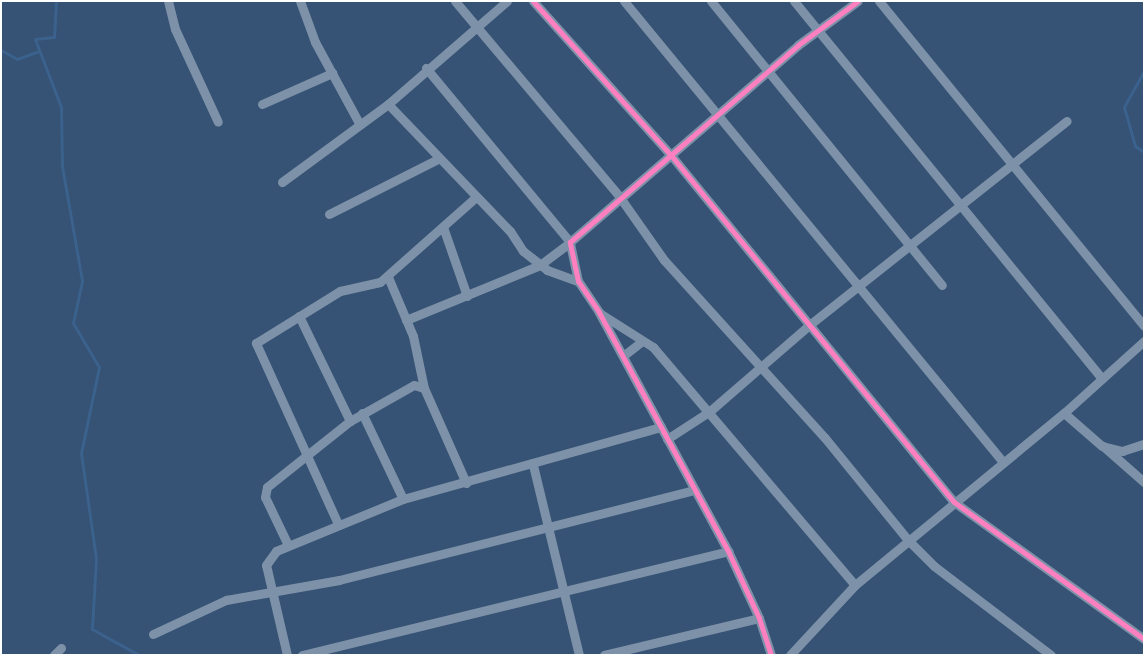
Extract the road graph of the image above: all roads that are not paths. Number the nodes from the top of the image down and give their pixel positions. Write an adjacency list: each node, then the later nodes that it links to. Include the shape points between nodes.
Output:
1 (168, 1): 20 (street, via 175,29)
2 (300, 1): 15 (street)
3 (455, 1): 11 (street)
4 (507, 1): 11 (street)
5 (533, 1): 22 (street)
6 (624, 1): 18 (street)
7 (711, 1): 14 (street)
8 (794, 1): 12 (street)
9 (858, 1): 12 (street)
10 (879, 1): 24 (street)
11 (476, 26): 13 (street); 26 (street)
12 (819, 30): 14 (street); 28 (street)
13 (426, 68): 17 (street); 31 (street)
14 (767, 71): 18 (street); 32 (street)
15 (332, 73): 16 (street); 21 (street)
16 (262, 104)
17 (388, 104): 21 (street); 23 (street)
18 (716, 116): 22 (street); 37 (street)
19 (1067, 121): 24 (street)
20 (218, 122)
21 (360, 125): 25 (street)
22 (670, 154): 26 (street); 42 (street)
23 (438, 158): 27 (street); 29 (street)
24 (1012, 163): 28 (street); 43 (street)
25 (282, 182)
26 (619, 196): 31 (street); 47 (street, via 664,260)
27 (476, 197): 30 (street); 33 (street)
28 (960, 207): 32 (street); 48 (street)
29 (329, 214)
30 (443, 227): 34 (street); 38 (street)
31 (570, 242): 33 (street); 35 (street)
32 (908, 246): 36 (street); 37 (street)
33 (540, 265): 35 (street); 38 (street)
34 (388, 277): 40 (street, via 340,291); 41 (street)
35 (578, 281): 39 (street)
36 (942, 285)
37 (858, 286): 42 (street); 59 (street)
38 (467, 296): 41 (street)
39 (599, 312): 44 (street); 46 (street)
40 (299, 316): 53 (street); 58 (street, via 259,339 256,350)
41 (406, 320): 49 (street)
42 (808, 326): 47 (street); 65 (street)
43 (1144, 326)
44 (642, 341): 46 (street); 50 (street)
45 (1144, 341): 48 (street)
46 (623, 356): 54 (street)
47 (761, 368): 50 (street); 68 (street)
48 (1102, 378): 52 (street)
49 (424, 388): 51 (street, via 414,385); 62 (street)
50 (710, 411): 55 (street); 71 (street)
51 (362, 413): 53 (street); 64 (street)
52 (1064, 413): 57 (street); 59 (street)
53 (350, 421): 58 (street)
54 (661, 427): 55 (street); 60 (street)
55 (667, 439): 63 (street)
56 (1144, 444): 57 (street, via 1122,451)
57 (1102, 446): 61 (street)
58 (306, 458): 66 (street); 69 (street, via 264,491)
59 (1003, 462): 65 (street)
60 (533, 466): 62 (street); 67 (street)
61 (1144, 482)
62 (466, 483): 64 (street)
63 (695, 490): 67 (street); 70 (street)
64 (402, 499): 66 (street)
65 (954, 502): 68 (street); 76 (street)
66 (338, 524): 69 (street)
67 (549, 528): 72 (street); 73 (street)
68 (908, 540): 71 (street); 84 (street, via 934,566)
69 (288, 545): 73 (street, via 267,559)
70 (728, 551): 72 (street); 74 (street)
71 (855, 585): 83 (street)
72 (562, 591): 79 (street, via 440,624); 80 (street)
73 (271, 594): 75 (street, via 226,600); 78 (street)
74 (759, 618): 77 (street); 82 (street)
75 (153, 634)
76 (1144, 639)
77 (628, 652): 81 (street)
78 (287, 655)
79 (302, 655)
80 (579, 655)
81 (604, 655)
82 (770, 655)
83 (790, 655)
84 (1051, 655)

